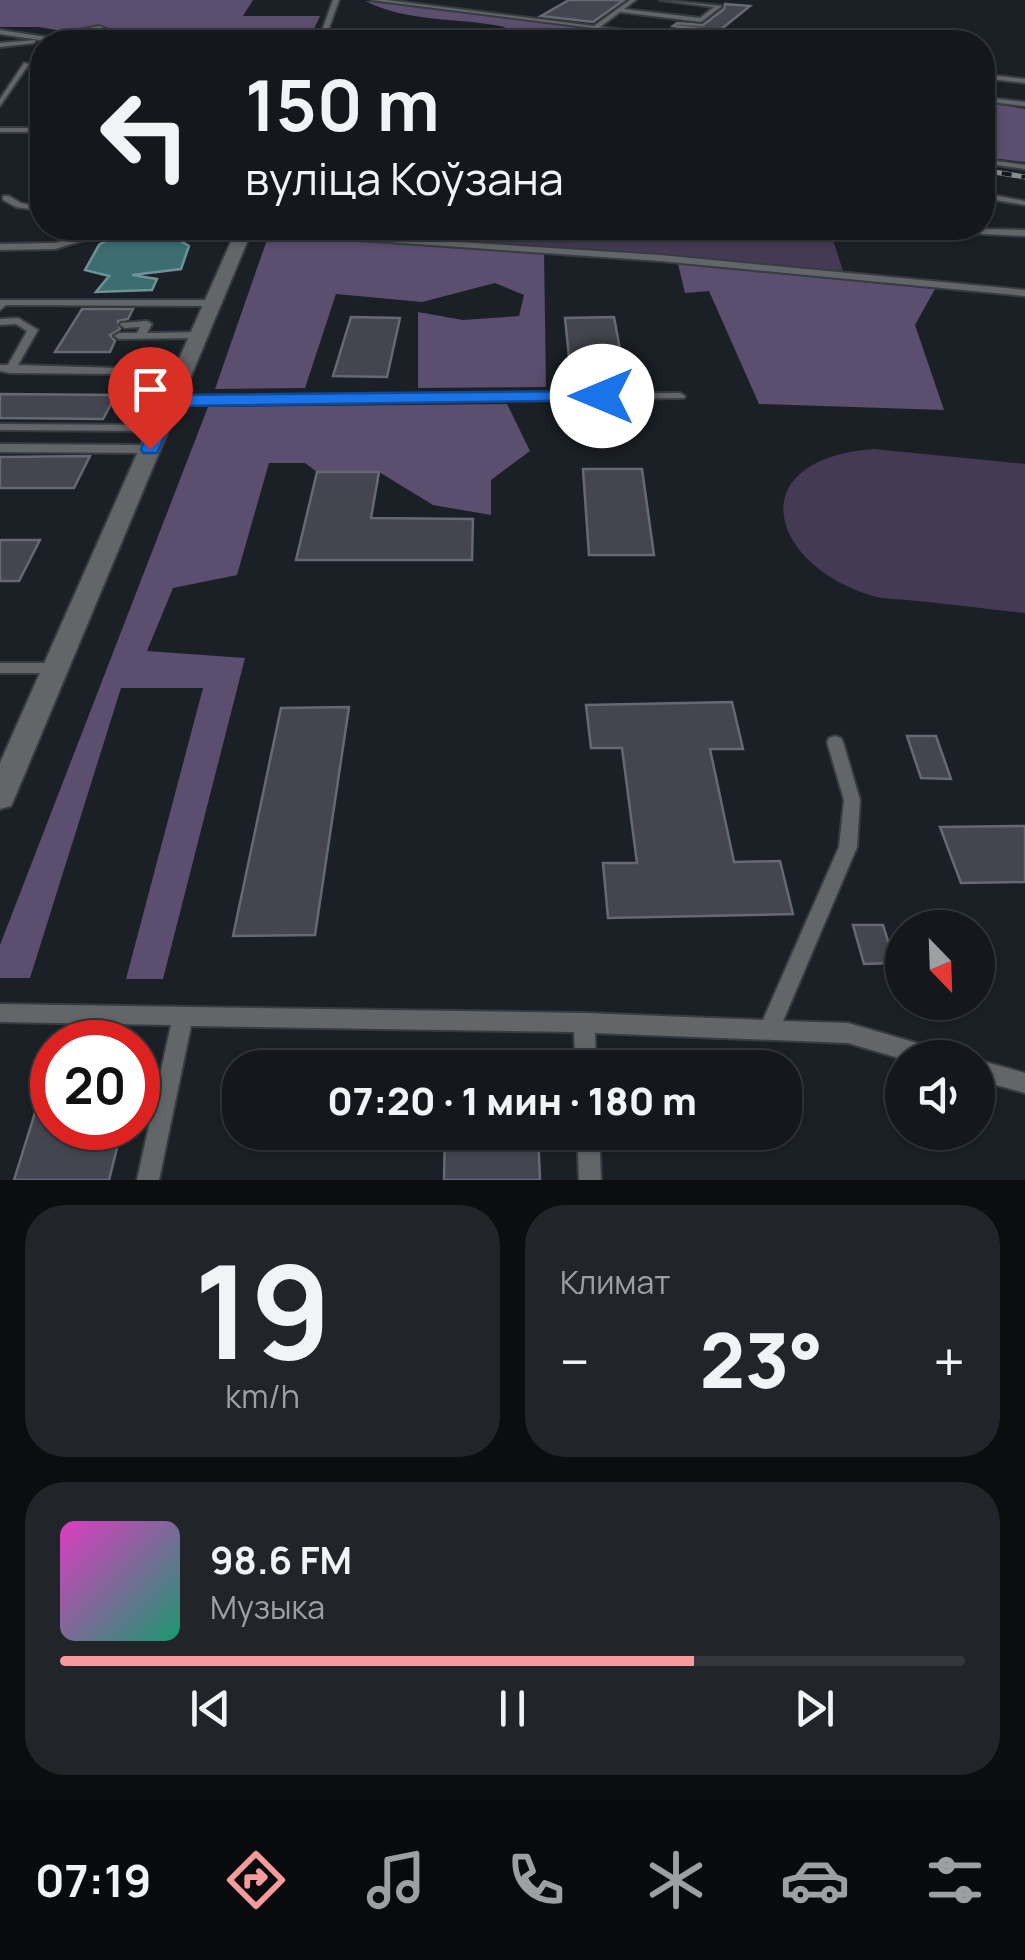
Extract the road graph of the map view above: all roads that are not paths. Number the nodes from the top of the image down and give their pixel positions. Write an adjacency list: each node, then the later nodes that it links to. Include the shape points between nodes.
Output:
1 (336, 0): 9 (lane)
2 (374, 0): 8 (lane)
3 (446, 0): 6 (lane)
4 (633, 0): 7 (lane)
5 (663, 0): 7 (lane, via 719,6 701,20)
6 (466, 2)
7 (619, 10): 8 (lane)
8 (595, 28): 10 (lane)
9 (325, 30)
10 (612, 30)
11 (0, 32): 12 (lane)
12 (30, 37)
13 (30, 41): 14 (lane)
14 (0, 44)
15 (26, 64): 19 (lane)
16 (995, 78): 17 (lane)
17 (1025, 81)
18 (995, 101): 20 (lane)
19 (0, 104)
20 (1025, 104)
21 (0, 130): 22 (lane)
22 (30, 130)
23 (995, 164): 24 (lane)
24 (1025, 167)
25 (995, 197): 27 (lane)
26 (6, 198): 28 (lane)
27 (1025, 203)
28 (30, 207)
29 (995, 231): 30 (lane)
30 (1025, 233)
31 (77, 240): 34 (lane)
32 (240, 240): 36 (street)
33 (411, 240): 35 (lane)
34 (0, 247)
35 (1025, 293)
36 (213, 303): 37 (lane); 40 (street)
37 (0, 307)
38 (0, 322): 41 (lane, via 18,321 34,330)
39 (122, 330): 40 (lane, via 141,336)
40 (200, 334): 44 (street)
41 (5, 369): 42 (lane)
42 (118, 370)
43 (680, 396): 44 (lane)
44 (171, 400): 46 (street)
45 (0, 427): 46 (lane)
46 (155, 439): 47 (lane); 49 (street)
47 (0, 448)
48 (0, 668): 49 (lane)
49 (56, 668): 51 (street)
50 (835, 742): 55 (lane, via 852,800 848,847)
51 (0, 797)
52 (0, 1012): 53 (lane)
53 (183, 1016): 54 (lane); 61 (lane)
54 (584, 1023): 55 (lane); 57 (lane)
55 (769, 1030): 56 (lane, via 848,1034)
56 (885, 1044)
57 (585, 1050)
58 (995, 1075): 59 (lane)
59 (1025, 1083)
60 (589, 1150): 62 (lane)
61 (148, 1180)
62 (590, 1180)

